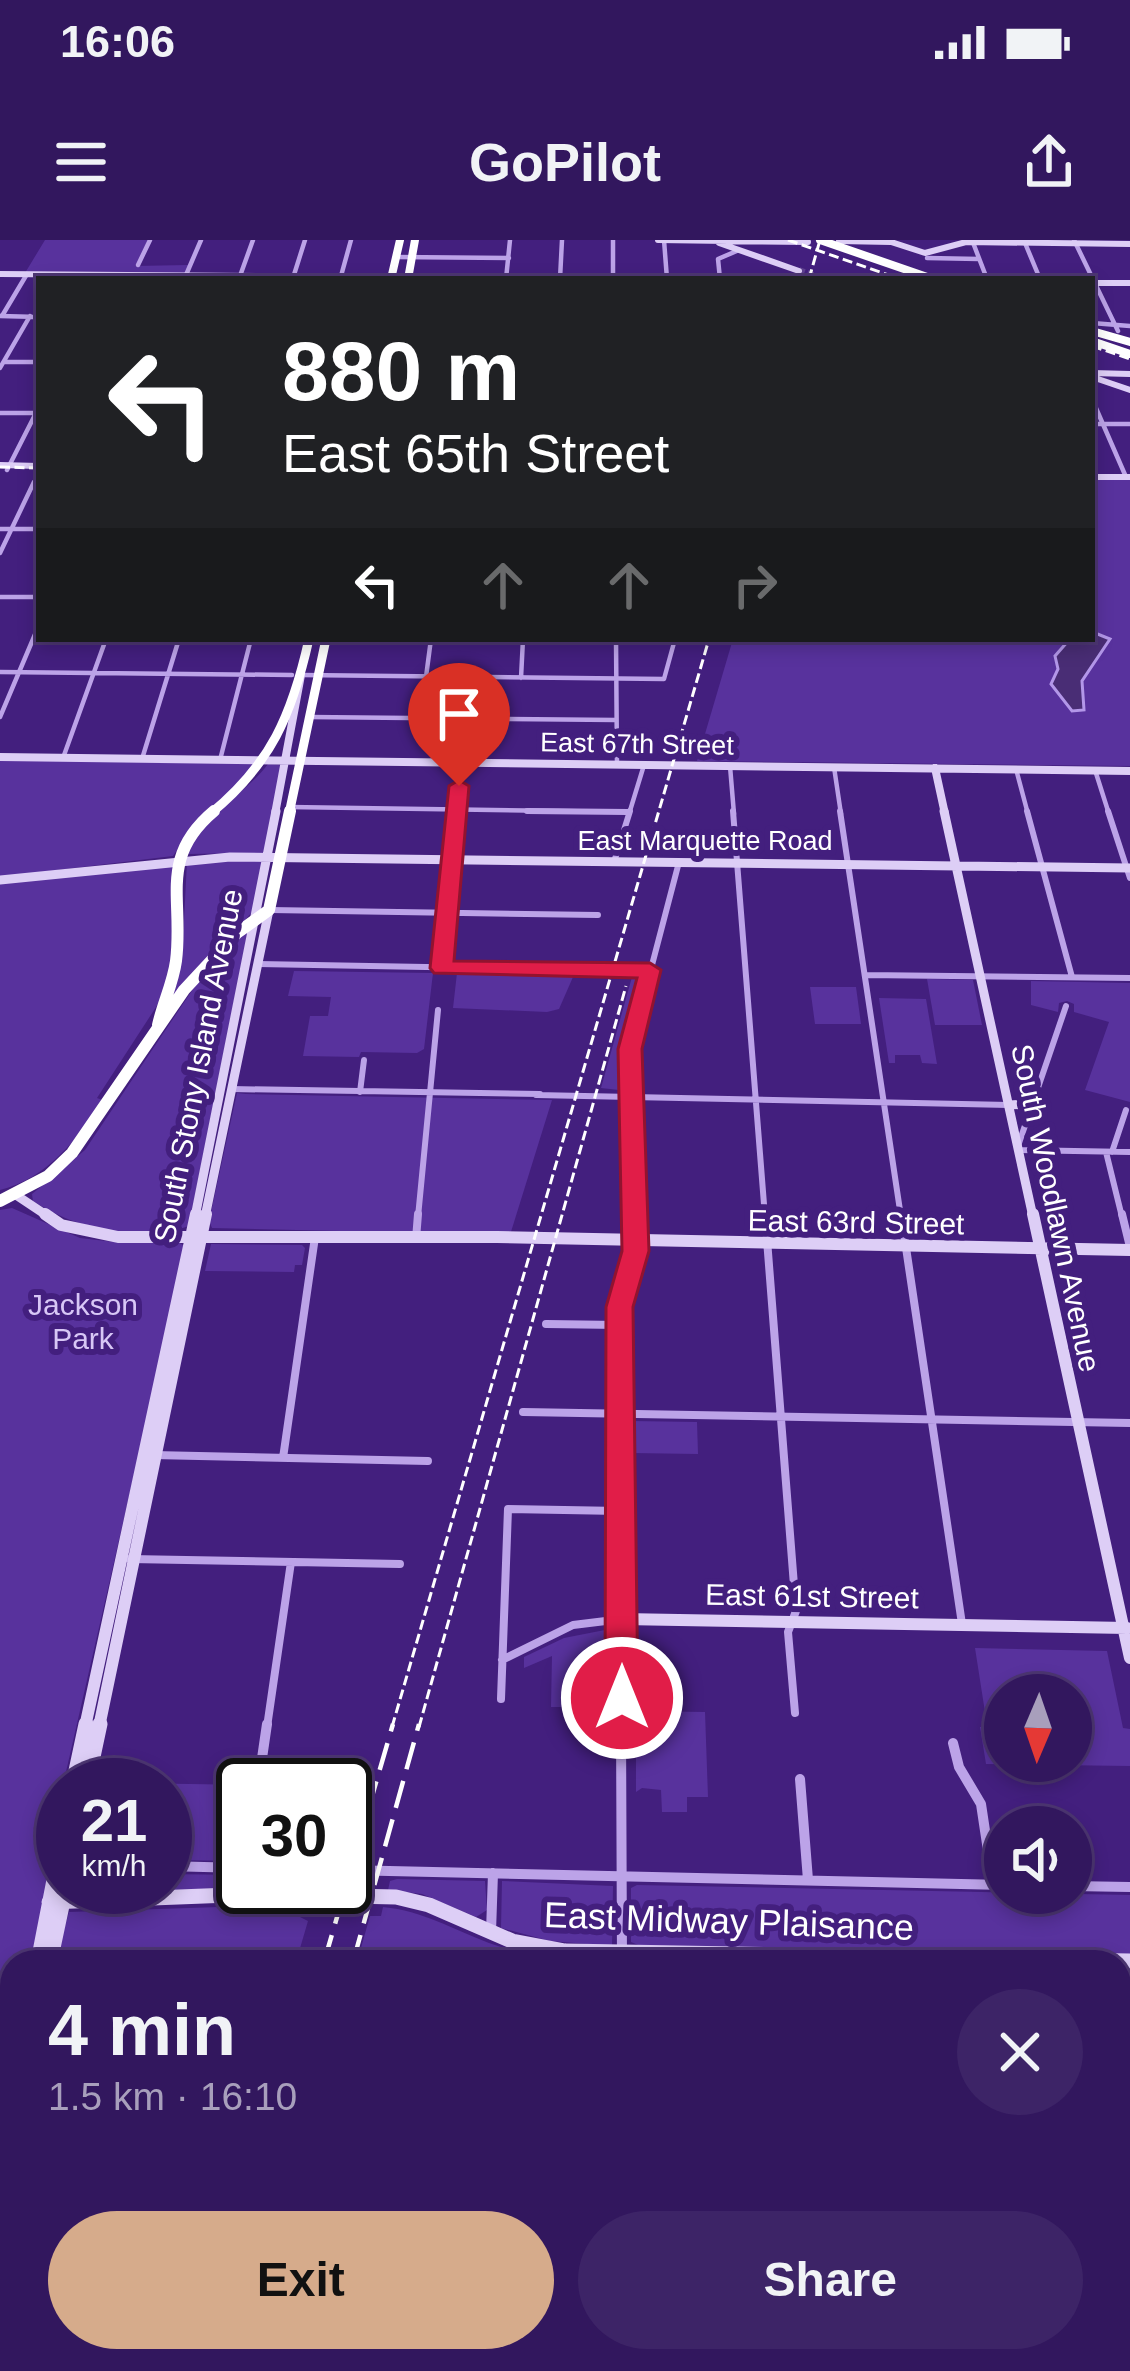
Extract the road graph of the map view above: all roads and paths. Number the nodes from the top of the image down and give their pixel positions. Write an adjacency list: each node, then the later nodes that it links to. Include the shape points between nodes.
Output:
1 (150, 240): 26 (street)
2 (201, 240): 30 (street)
3 (253, 240): 31 (street)
4 (305, 240): 35 (street)
5 (351, 240): 36 (street)
6 (510, 240): 23 (street)
7 (562, 240): 41 (street)
8 (613, 240): 42 (street)
9 (661, 240): 10 (street); 43 (street)
10 (711, 240): 11 (street); 21 (street)
11 (754, 240): 12 (street)
12 (807, 241): 45 (highway, bridge); 46 (highway, bridge)
13 (892, 241): 16 (street); 22 (street)
14 (973, 241): 18 (street); 22 (street); 24 (street)
15 (839, 242): 16 (street)
16 (866, 242)
17 (1075, 242): 18 (street); 19 (street); 50 (street)
18 (1024, 243): 49 (street)
19 (1128, 244)
20 (410, 245): 23 (street); 25 (highway); 25 (street); 39 (highway)
21 (739, 250): 27 (street); 44 (street, via 718,259)
22 (926, 255): 24 (street); 47 (street)
23 (508, 257): 40 (street)
24 (979, 259): 48 (street)
25 (395, 260): 37 (highway); 38 (highway)
26 (138, 265)
27 (799, 271)
28 (0, 274): 29 (street)
29 (27, 274): 32 (street); 54 (street)
30 (186, 275): 31 (street); 33 (street)
31 (240, 275): 34 (street)
32 (60, 276)
33 (146, 276)
34 (258, 276)
35 (294, 276)
36 (341, 276)
37 (399, 276)
38 (399, 276)
39 (400, 276)
40 (506, 276)
41 (560, 276)
42 (613, 276)
43 (667, 276)
44 (720, 276)
45 (914, 276)
46 (923, 276)
47 (932, 276)
48 (986, 276)
49 (1039, 276)
50 (1091, 276)
51 (1095, 283): 52 (street)
52 (1130, 283)
53 (1095, 285): 58 (street)
54 (1, 316): 55 (street)
55 (30, 316): 56 (street); 63 (street)
56 (36, 316)
57 (1130, 326): 58 (street)
58 (1117, 329): 59 (street)
59 (1095, 333)
60 (1095, 334): 61 (highway)
61 (1130, 348)
62 (36, 362): 63 (street)
63 (1, 364)
64 (1130, 373): 65 (street)
65 (1095, 375)
66 (1095, 376): 67 (street)
67 (1130, 391)
68 (1095, 406): 73 (street)
69 (36, 411): 70 (street)
70 (0, 412)
71 (36, 414): 75 (street)
72 (1095, 424): 73 (street)
73 (1103, 424): 74 (street); 79 (street)
74 (1130, 424)
75 (4, 468): 76 (street)
76 (36, 474)
77 (36, 476): 81 (street)
78 (1095, 477): 79 (street)
79 (1128, 477)
80 (0, 529): 81 (street)
81 (11, 529): 82 (street); 83 (street)
82 (36, 530)
83 (0, 553)
84 (0, 597): 85 (street)
85 (36, 597)
86 (36, 632): 97 (street)
87 (105, 642): 98 (street)
88 (178, 642): 99 (street)
89 (250, 642): 100 (street)
90 (308, 642): 101 (highway, South Stony Island Avenue)
91 (325, 642): 102 (highway, South Stony Island Avenue)
92 (431, 642): 103 (street)
93 (523, 642): 105 (street)
94 (616, 642): 106 (street)
95 (674, 642): 106 (street, via 664,680)
96 (0, 672): 97 (street)
97 (19, 673): 98 (street); 107 (street)
98 (93, 674): 99 (street); 112 (street)
99 (168, 674): 100 (street); 113 (street)
100 (242, 675): 101 (street); 114 (street)
101 (297, 675): 102 (street); 115 (highway); 116 (street, South Stony Island Avenue)
102 (318, 676): 103 (street); 108 (highway, South Stony Island Avenue)
103 (426, 677): 104 (street)
104 (468, 677): 105 (street); 109 (street)
105 (520, 678): 106 (street)
106 (616, 679): 110 (street)
107 (0, 717)
108 (309, 717): 109 (street); 116 (highway, South Stony Island Avenue)
109 (464, 719): 110 (street); 117 (street)
110 (616, 720): 118 (street)
111 (0, 757): 112 (street, East 67th Street)
112 (63, 758): 113 (street, East 67th Street)
113 (142, 759): 114 (street, East 67th Street)
114 (220, 760): 115 (street, East 67th Street)
115 (265, 760): 116 (street, East 67th Street); 130 (highway, via 196,826)
116 (293, 760): 117 (street, East 67th Street); 126 (highway, South Stony Island Avenue); 129 (street, South Stony Island Avenue)
117 (460, 763): 118 (street, East 67th Street); 127 (street)
118 (617, 765): 119 (street, East 67th Street)
119 (644, 765): 120 (street, East 67th Street); 128 (street)
120 (730, 766): 121 (street, East 67th Street); 134 (street)
121 (834, 767): 122 (street, East 67th Street); 135 (street)
122 (935, 768): 123 (street, East 67th Street); 136 (street, South Woodlawn Avenue)
123 (1016, 770): 124 (street, East 67th Street); 137 (street)
124 (1095, 770): 125 (street, East 67th Street); 138 (street)
125 (1130, 771)
126 (289, 807): 127 (street); 129 (highway, South Stony Island Avenue)
127 (457, 810): 128 (street); 131 (street)
128 (628, 812): 132 (street)
129 (273, 857): 130 (street, East Marquette Road); 131 (street, East Marquette Road); 141 (highway, South Stony Island Avenue)
130 (179, 858): 139 (street, East Marquette Road); 152 (highway, via 176,964)
131 (452, 860): 132 (street, East Marquette Road); 140 (street)
132 (614, 862): 133 (street, East Marquette Road)
133 (679, 862): 134 (street, East Marquette Road); 145 (street)
134 (738, 862): 135 (street, East Marquette Road); 158 (street)
135 (848, 863): 136 (street, East Marquette Road); 146 (street)
136 (956, 865): 137 (street, East Marquette Road); 147 (street, South Woodlawn Avenue)
137 (1042, 866): 138 (street, East Marquette Road); 148 (street)
138 (1129, 871)
139 (0, 880)
140 (447, 912): 141 (street); 142 (street); 144 (street)
141 (259, 913): 143 (street, South Stony Island Avenue); 152 (highway); 154 (street, South Stony Island Avenue)
142 (598, 915)
143 (258, 964): 144 (street); 154 (street, South Stony Island Avenue)
144 (442, 968): 145 (street)
145 (650, 970): 157 (street, via 630,1049)
146 (865, 975): 147 (street); 159 (street)
147 (981, 976): 148 (street); 161 (street, South Woodlawn Avenue)
148 (1072, 977): 149 (street)
149 (1130, 978)
150 (1066, 1006): 160 (street)
151 (438, 1010): 156 (street)
152 (158, 1024): 166 (highway, via 87,1136)
153 (364, 1060): 155 (street)
154 (228, 1089): 155 (street); 168 (street, South Stony Island Avenue)
155 (360, 1092): 156 (street)
156 (430, 1093): 157 (street); 170 (street)
157 (631, 1098): 158 (street); 171 (street)
158 (756, 1100): 159 (street); 172 (street)
159 (883, 1102): 161 (street); 173 (street)
160 (1032, 1104): 161 (street); 163 (street)
161 (1009, 1105): 163 (street, South Woodlawn Avenue)
162 (1126, 1110): 164 (street)
163 (1018, 1148): 164 (street); 174 (street, South Woodlawn Avenue)
164 (1109, 1152): 165 (street); 175 (street)
165 (1130, 1152)
166 (16, 1196): 167 (highway); 168 (street, East 63rd Street, via 86,1233)
167 (0, 1201)
168 (197, 1235): 169 (street, East 63rd Street); 184 (street, South Stony Island Avenue)
169 (315, 1236): 170 (street, East 63rd Street); 185 (street)
170 (416, 1239): 171 (street, East 63rd Street)
171 (635, 1243): 172 (street, East 63rd Street); 177 (street)
172 (767, 1245): 173 (street, East 63rd Street); 180 (street)
173 (905, 1247): 174 (street, East 63rd Street); 181 (street)
174 (1040, 1249): 175 (street, East 63rd Street); 182 (street, South Woodlawn Avenue)
175 (1130, 1249)
176 (547, 1324): 177 (street)
177 (619, 1325): 179 (street)
178 (523, 1412): 179 (street)
179 (620, 1414): 180 (street); 187 (street)
180 (781, 1417): 181 (street); 192 (street)
181 (930, 1420): 182 (street); 193 (street)
182 (1078, 1423): 183 (street); 194 (street, South Woodlawn Avenue)
183 (1130, 1423)
184 (150, 1455): 185 (street); 188 (street, South Stony Island Avenue)
185 (283, 1458): 186 (street)
186 (428, 1461)
187 (620, 1511): 191 (street); 196 (street, via 508,1509)
188 (128, 1558): 189 (street); 200 (street, South Stony Island Avenue); 201 (street, South Stony Island Avenue)
189 (291, 1562): 190 (street); 202 (street)
190 (400, 1564)
191 (622, 1619): 192 (street, East 61st Street); 196 (street, East 61st Street, via 573,1625); 207 (street)
192 (792, 1622): 193 (street, East 61st Street); 198 (street)
193 (963, 1625): 194 (street, East 61st Street)
194 (1127, 1628): 195 (street, South Woodlawn Avenue)
195 (1130, 1658)
196 (502, 1660): 197 (street)
197 (501, 1700)
198 (795, 1713)
199 (952, 1743): 204 (street)
200 (80, 1758)
201 (92, 1758)
202 (262, 1758)
203 (800, 1779): 208 (street)
204 (984, 1818)
205 (372, 1871): 206 (street)
206 (493, 1874): 207 (street); 215 (street)
207 (621, 1876): 208 (street); 219 (street)
208 (808, 1880): 209 (street)
209 (984, 1885)
210 (1092, 1886): 211 (street)
211 (1130, 1887)
212 (192, 1895): 215 (street, East Midway Plaisance, via 396,1897)
213 (54, 1914): 216 (street)
214 (57, 1914): 217 (street)
215 (490, 1934): 218 (street, East Midway Plaisance)
216 (42, 1950)
217 (52, 1950)
218 (561, 1950)
219 (622, 1950)

